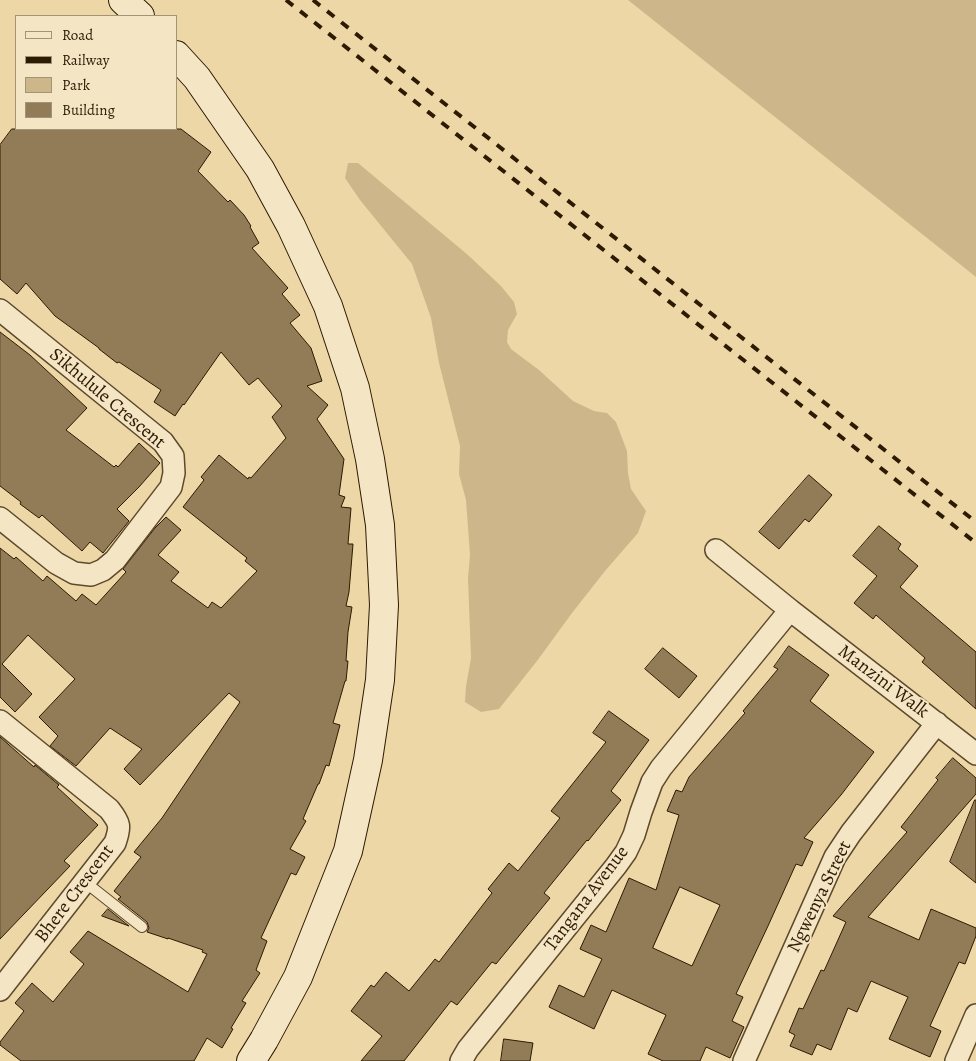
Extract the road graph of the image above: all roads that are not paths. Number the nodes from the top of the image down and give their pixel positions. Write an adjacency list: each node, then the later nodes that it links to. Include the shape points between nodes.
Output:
1 (123, 0): 2 (main road)
2 (139, 15)
3 (178, 57): 15 (main road, via 197,78 260,169 328,306 355,388 380,525 384,605 380,680 368,760 348,851 298,977)
4 (0, 310): 5 (street, Sikhulule Crescent, via 163,442 173,456 174,473 171,487 115,560 91,575 74,573 56,563)
5 (0, 518)
6 (716, 550): 7 (street, Manzini Walk)
7 (790, 610): 9 (street, Manzini Walk); 16 (street, Tangana Avenue, via 660,768 626,852)
8 (0, 721): 11 (street, Bhere Crescent, via 109,809 118,820 119,832 115,843)
9 (938, 724): 10 (street, Manzini Walk); 17 (street, Ngwenya Street, via 835,857)
10 (976, 754)
11 (85, 882): 12 (lane); 13 (street, Bhere Crescent)
12 (142, 927)
13 (0, 990)
14 (976, 1015): 18 (street)
15 (251, 1061)
16 (461, 1061)
17 (744, 1061)
18 (956, 1061)

